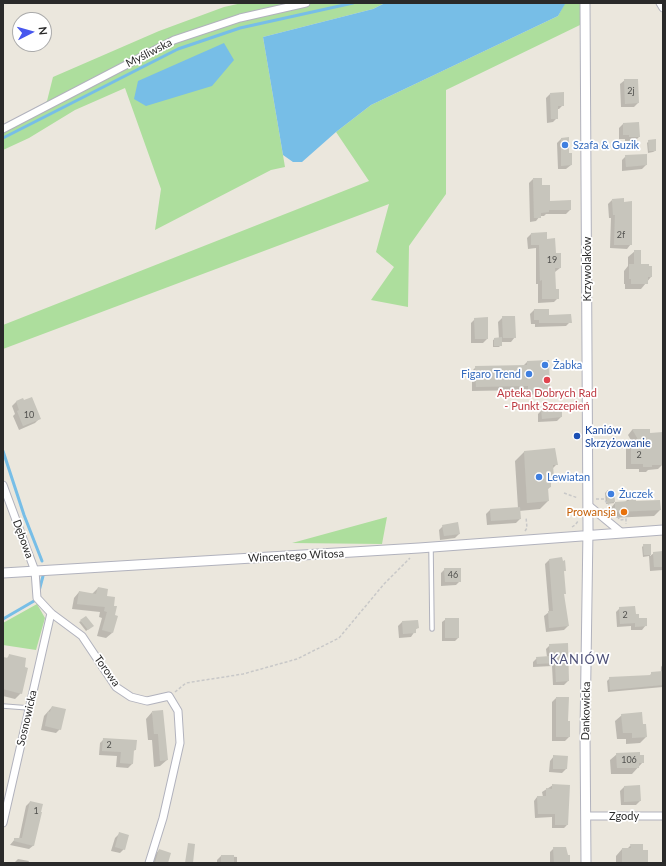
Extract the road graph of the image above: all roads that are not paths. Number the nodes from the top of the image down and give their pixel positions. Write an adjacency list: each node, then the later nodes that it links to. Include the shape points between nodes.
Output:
1 (306, 3): 5 (street, Myśliwska, via 240,18 174,40)
2 (585, 3): 7 (street, Krzywolaków)
3 (660, 3): 4 (street)
4 (663, 8)
5 (3, 129)
6 (3, 485): 12 (street, Dębowa)
7 (591, 502): 8 (street); 10 (street, Krzywolaków)
8 (624, 529): 9 (street, Wincentego Witosa); 10 (street, Wincentego Witosa)
9 (663, 530)
10 (588, 535): 11 (street, Wincentego Witosa); 18 (street, Dankowicka)
11 (431, 547): 12 (street, Wincentego Witosa); 15 (lane)
12 (35, 571): 13 (street, Wincentego Witosa); 14 (street, Torowa, via 37,598)
13 (3, 573)
14 (51, 613): 17 (street, Sosnowicka); 21 (street, Torowa, via 82,636 116,687 131,697 146,701 169,696 178,711 180,743 163,818)
15 (432, 629)
16 (3, 706): 17 (lane)
17 (29, 708): 20 (street, Sosnowicka)
18 (586, 816): 19 (street, Zgody); 22 (street, Dankowicka)
19 (663, 816)
20 (3, 822)
21 (148, 863)
22 (586, 863)

